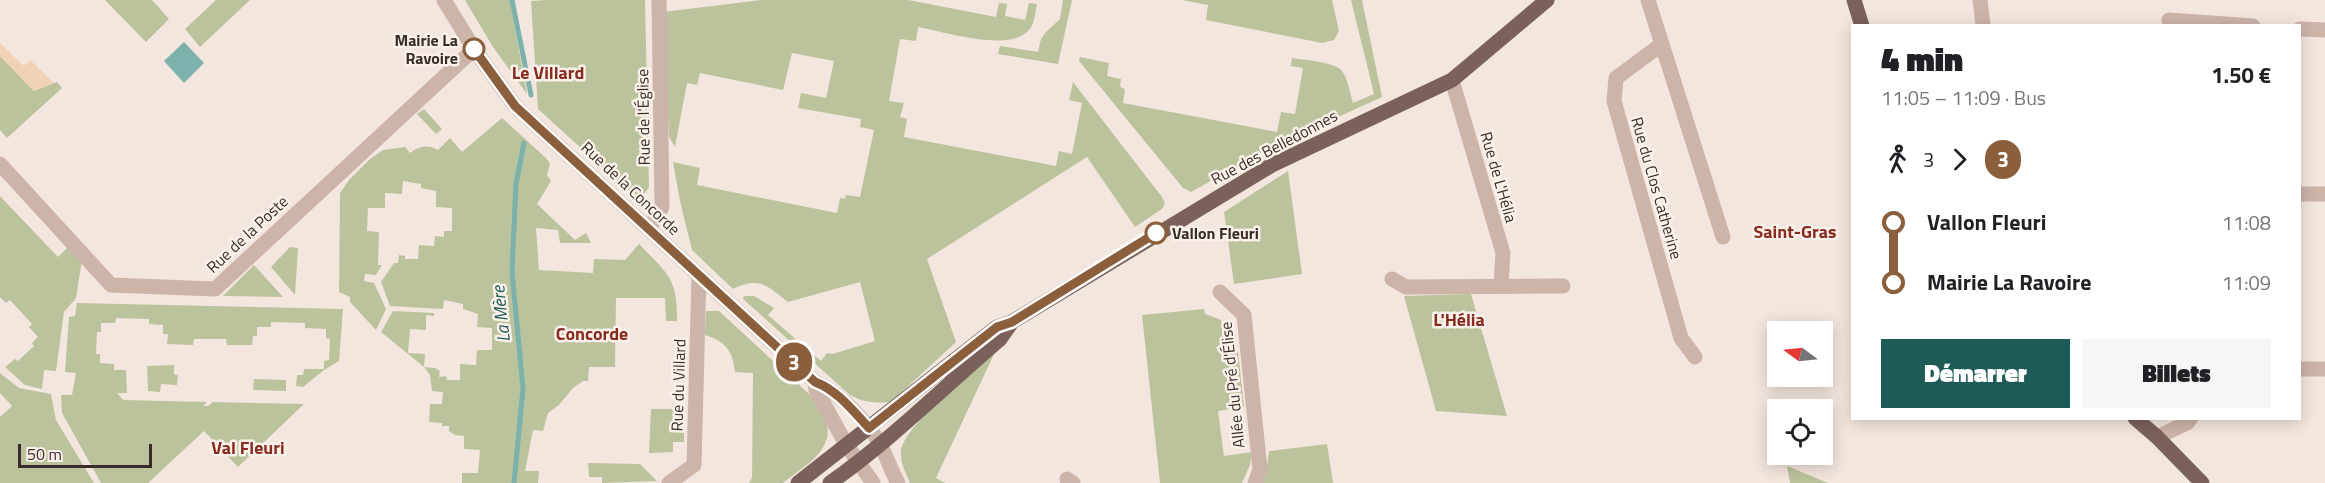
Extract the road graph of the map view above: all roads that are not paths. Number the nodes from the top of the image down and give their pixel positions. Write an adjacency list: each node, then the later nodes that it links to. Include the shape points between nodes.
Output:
1 (444, 0): 14 (street, Rue de la Concorde)
2 (659, 0): 19 (street, Rue de l'Église, via 662,207)
3 (1547, 0): 15 (main road, Rue des Belledonnes)
4 (1648, 0): 13 (street)
5 (1854, 0): 8 (main road)
6 (1980, 0): 9 (street)
7 (2169, 20): 10 (street)
8 (1861, 24)
9 (1983, 24)
10 (2225, 24)
11 (2301, 29): 12 (street)
12 (2325, 30)
13 (1662, 44): 20 (street); 27 (street, Rue du Clos Catherine, via 1616,78 1614,100 1681,338)
14 (474, 49): 16 (street, Rue de la Poste, via 215,289 111,285); 19 (street, Rue de la Concorde, via 515,106)
15 (1452, 80): 23 (street, Rue de L'Hélia, via 1503,253); 26 (main road, Rue des Belledonnes, via 1272,165)
16 (0, 164)
17 (2301, 194): 18 (street)
18 (2325, 194)
19 (649, 229): 21 (street, Rue de la Concorde)
20 (1723, 237)
21 (699, 276): 30 (street, Rue de la Concorde); 39 (street, Rue du Villard, via 694,465)
22 (1392, 279): 23 (street, via 1406,287)
23 (1501, 285): 24 (street)
24 (1563, 286)
25 (1220, 292): 46 (street, Allée du Pré d'Élise, via 1244,315 1260,469)
26 (1012, 322): 34 (main road, Rue des Belledonnes, via 980,339); 37 (main road, Rue des Belledonnes, via 1000,339)
27 (1695, 357)
28 (2301, 369): 29 (street)
29 (2325, 369)
30 (815, 382): 34 (street, Rue de la Concorde, via 841,399); 36 (street, Rue de la Concorde)
31 (2137, 420): 35 (main road)
32 (2167, 420): 35 (street)
33 (2189, 420): 35 (street)
34 (869, 428): 36 (main road, Rue des Belledonnes); 37 (street, Rue de la Concorde)
35 (2157, 437): 47 (main road)
36 (846, 444): 38 (street, Rue de la Concorde); 40 (main road, Rue des Belledonnes)
37 (880, 444): 38 (main road, Rue des Belledonnes); 43 (street, Rue de la Concorde)
38 (860, 462): 41 (main road, Rue des Belledonnes); 42 (street, Rue de la Concorde)
39 (669, 483)
40 (798, 483)
41 (830, 483)
42 (873, 483)
43 (898, 483)
44 (1068, 483): 45 (street, via 1067,479)
45 (1073, 483)
46 (1255, 483)
47 (2202, 483)

